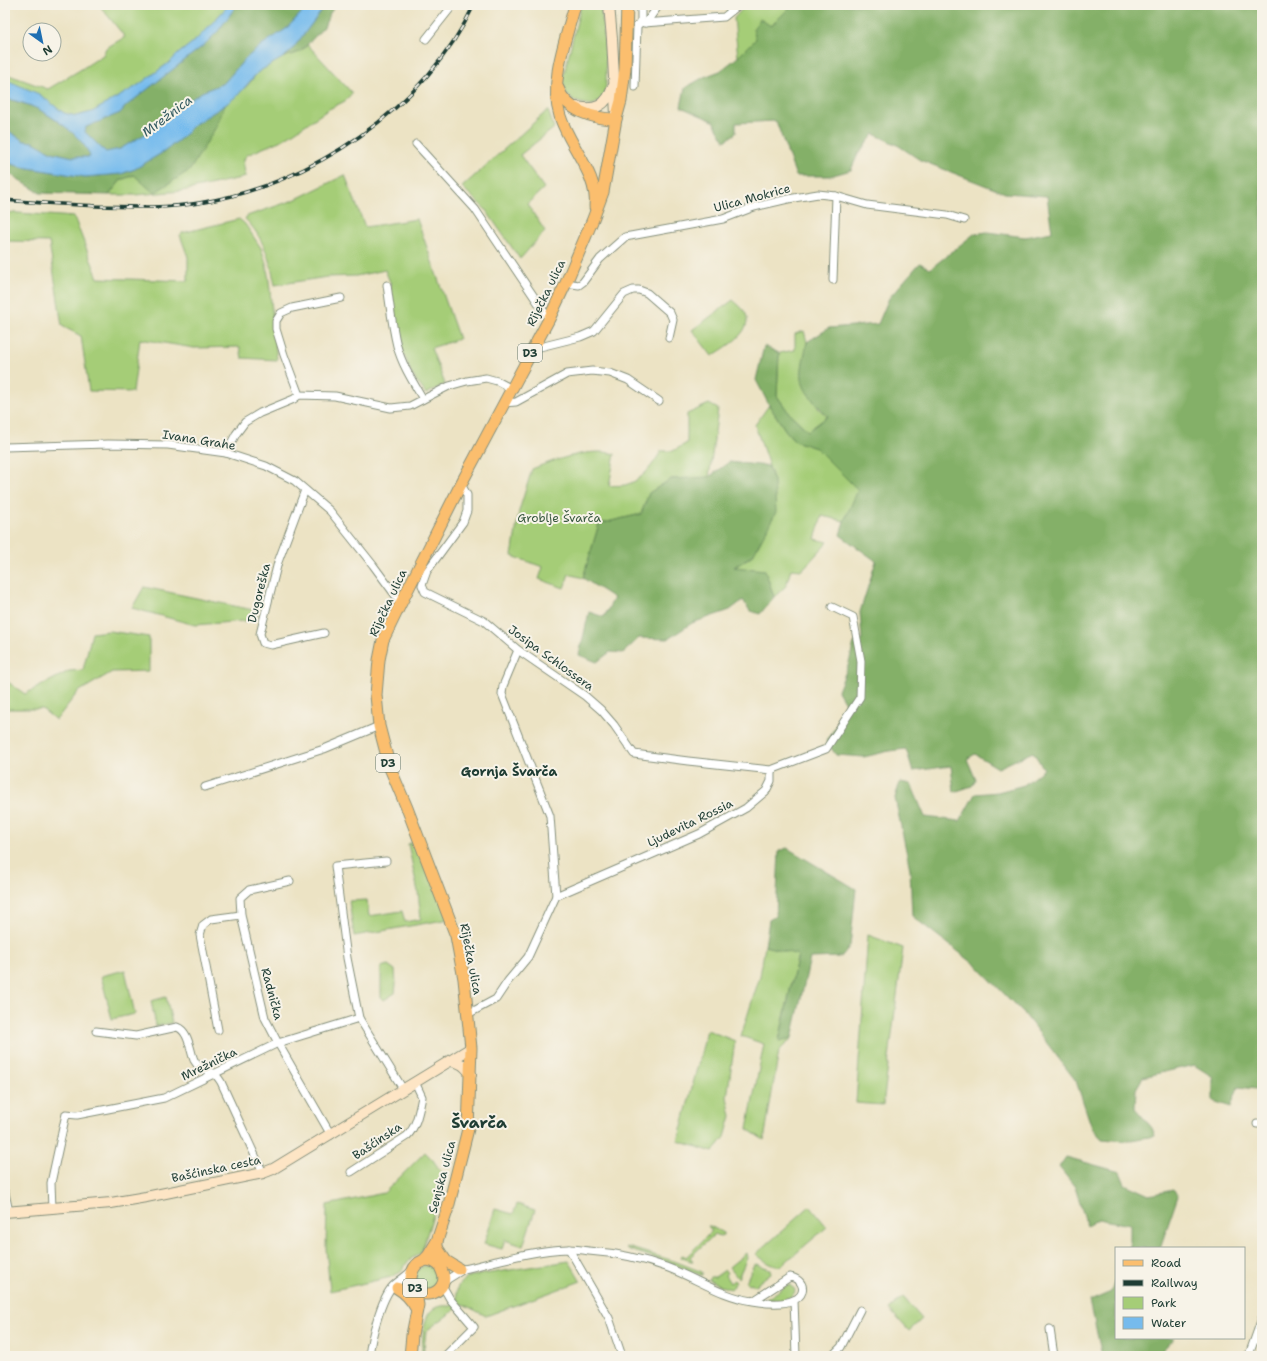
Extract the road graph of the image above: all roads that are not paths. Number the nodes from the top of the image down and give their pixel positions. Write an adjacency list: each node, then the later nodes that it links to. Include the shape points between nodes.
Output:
1 (453, 5): 9 (street)
2 (575, 5): 11 (main road, Riječka ulica / D3)
3 (609, 5): 10 (street)
4 (627, 5): 14 (main road, Riječka ulica / D3, via 625,70)
5 (642, 5): 8 (street)
6 (659, 5): 8 (street)
7 (739, 5): 8 (street, via 724,17)
8 (643, 22): 12 (street, via 637,26)
9 (426, 39)
10 (614, 83): 13 (street, via 607,99 599,106 587,109); 14 (street)
11 (556, 84): 13 (main road, via 562,96); 17 (main road, Riječka ulica / D3, via 560,116 591,179 595,193)
12 (635, 87)
13 (574, 107): 14 (main road, via 589,115)
14 (616, 119): 17 (main road, Riječka ulica / D3, via 603,192)
15 (416, 144): 23 (street, via 475,209)
16 (836, 196): 18 (street, Ulica Mokrice, via 867,205 947,215); 19 (street); 20 (street, Ulica Mokrice, via 818,194 788,199 754,207 723,219 625,237 600,259 583,282 579,285)
17 (593, 220): 20 (main road, Riječka ulica / D3)
18 (964, 220)
19 (833, 280)
20 (566, 283): 23 (main road, Riječka ulica / D3)
21 (387, 285): 28 (street, via 398,347 409,375)
22 (341, 298): 27 (street, via 292,308 281,313 276,321 284,355)
23 (549, 318): 25 (main road, Riječka ulica / D3)
24 (669, 338): 25 (street, via 673,320 670,313 647,294 633,290 624,294 594,331)
25 (532, 349): 26 (main road, Riječka ulica / D3)
26 (512, 389): 28 (street, via 486,378 449,386); 30 (main road, Riječka ulica / D3)
27 (299, 395): 28 (street, via 335,396 391,408 410,406); 32 (street, via 246,422)
28 (423, 399)
29 (659, 401): 30 (street, via 628,380 610,373 592,371 567,374 516,402)
30 (504, 403): 33 (main road, Riječka ulica / D3)
31 (5, 447): 32 (street, Ivana Grahe, via 168,445)
32 (226, 453): 34 (street, Ivana Grahe, via 266,466 295,481)
33 (461, 484): 35 (main road, Riječka ulica / D3); 38 (street, Josipa Schlossera, via 467,495 463,522 427,571 422,585 425,592 484,621)
34 (305, 490): 35 (street, Ivana Grahe, via 330,511); 37 (street, Dugoreška, via 278,562 260,634 263,643 271,645)
35 (401, 603): 39 (main road, Riječka ulica / D3, via 383,640 379,660 376,695)
36 (832, 607): 40 (street, via 853,617 861,661 860,697 826,749)
37 (324, 633)
38 (518, 650): 40 (street, Josipa Schlossera, via 601,710 634,754); 44 (street, via 502,694 550,816)
39 (379, 726): 41 (street, via 324,749); 46 (main road, Riječka ulica / D3, via 390,768 456,936)
40 (771, 770): 44 (street, Ljudevita Rossia, via 771,782 766,791 746,808 699,834)
41 (205, 787)
42 (386, 861): 47 (street, via 335,866 347,958)
43 (290, 881): 45 (street, Radnička, via 249,890 240,898)
44 (556, 896): 46 (street, via 528,957 496,999)
45 (241, 915): 48 (street, via 211,919 203,925 200,934); 50 (street, Radnička, via 265,1018)
46 (468, 1014): 51 (main road, Riječka ulica / D3)
47 (359, 1018): 50 (street, Mrežnička); 56 (street)
48 (218, 1030)
49 (96, 1031): 53 (street, via 136,1036 180,1028 195,1061 203,1070)
50 (278, 1043): 53 (street, Mrežnička); 57 (street, Radnička)
51 (471, 1048): 52 (street, Bašćinska cesta); 54 (main road, Senjska ulica / D3)
52 (449, 1061): 54 (street, via 462,1064); 55 (street, Bašćinska cesta)
53 (215, 1074): 59 (street, via 227,1094); 61 (street, Mrežnička, via 164,1098 77,1115 66,1114 51,1183)
54 (471, 1074): 63 (main road, Senjska ulica / D3, via 468,1129)
55 (415, 1082): 56 (street, Bašćinska cesta); 58 (street, Bašćinska, via 422,1097 411,1132)
56 (403, 1089): 57 (street, Bašćinska cesta)
57 (331, 1135): 59 (street, Bašćinska cesta)
58 (351, 1172)
59 (263, 1173): 61 (street, Bašćinska cesta, via 111,1203)
60 (5, 1193): 62 (street)
61 (52, 1209): 62 (street, Bašćinska cesta)
62 (7, 1212)
63 (437, 1245): 65 (main road, Senjska ulica / D3); 66 (main road, Senjska ulica / D3); 67 (main road, via 446,1261)
64 (569, 1249): 67 (street, via 536,1253); 72 (street, via 642,1259 704,1283 719,1292); 80 (street, via 609,1318)
65 (417, 1265): 66 (main road, D3, via 432,1262); 69 (street, via 393,1286); 70 (main road, D3, via 410,1279)
66 (440, 1266): 67 (street); 68 (main road, D3, via 444,1274)
67 (461, 1269): 68 (street)
68 (439, 1288): 70 (main road, D3, via 425,1294); 74 (main road, D3); 79 (street, via 474,1327)
69 (393, 1289): 70 (street, via 408,1286); 74 (main road, via 404,1291); 77 (street, via 381,1310)
70 (415, 1289): 74 (main road, D3)
71 (794, 1300): 72 (street, via 770,1303); 72 (street, via 803,1289 802,1283 797,1278 790,1277); 81 (street)
72 (753, 1301)
73 (860, 1310): 82 (street, via 841,1347)
74 (417, 1312): 78 (main road, D3)
75 (1262, 1318): 84 (street, via 1250,1352)
76 (1050, 1328): 83 (street)
77 (369, 1356)
78 (410, 1356)
79 (445, 1356)
80 (622, 1356)
81 (796, 1356)
82 (832, 1356)
83 (1054, 1356)
84 (1246, 1356)

